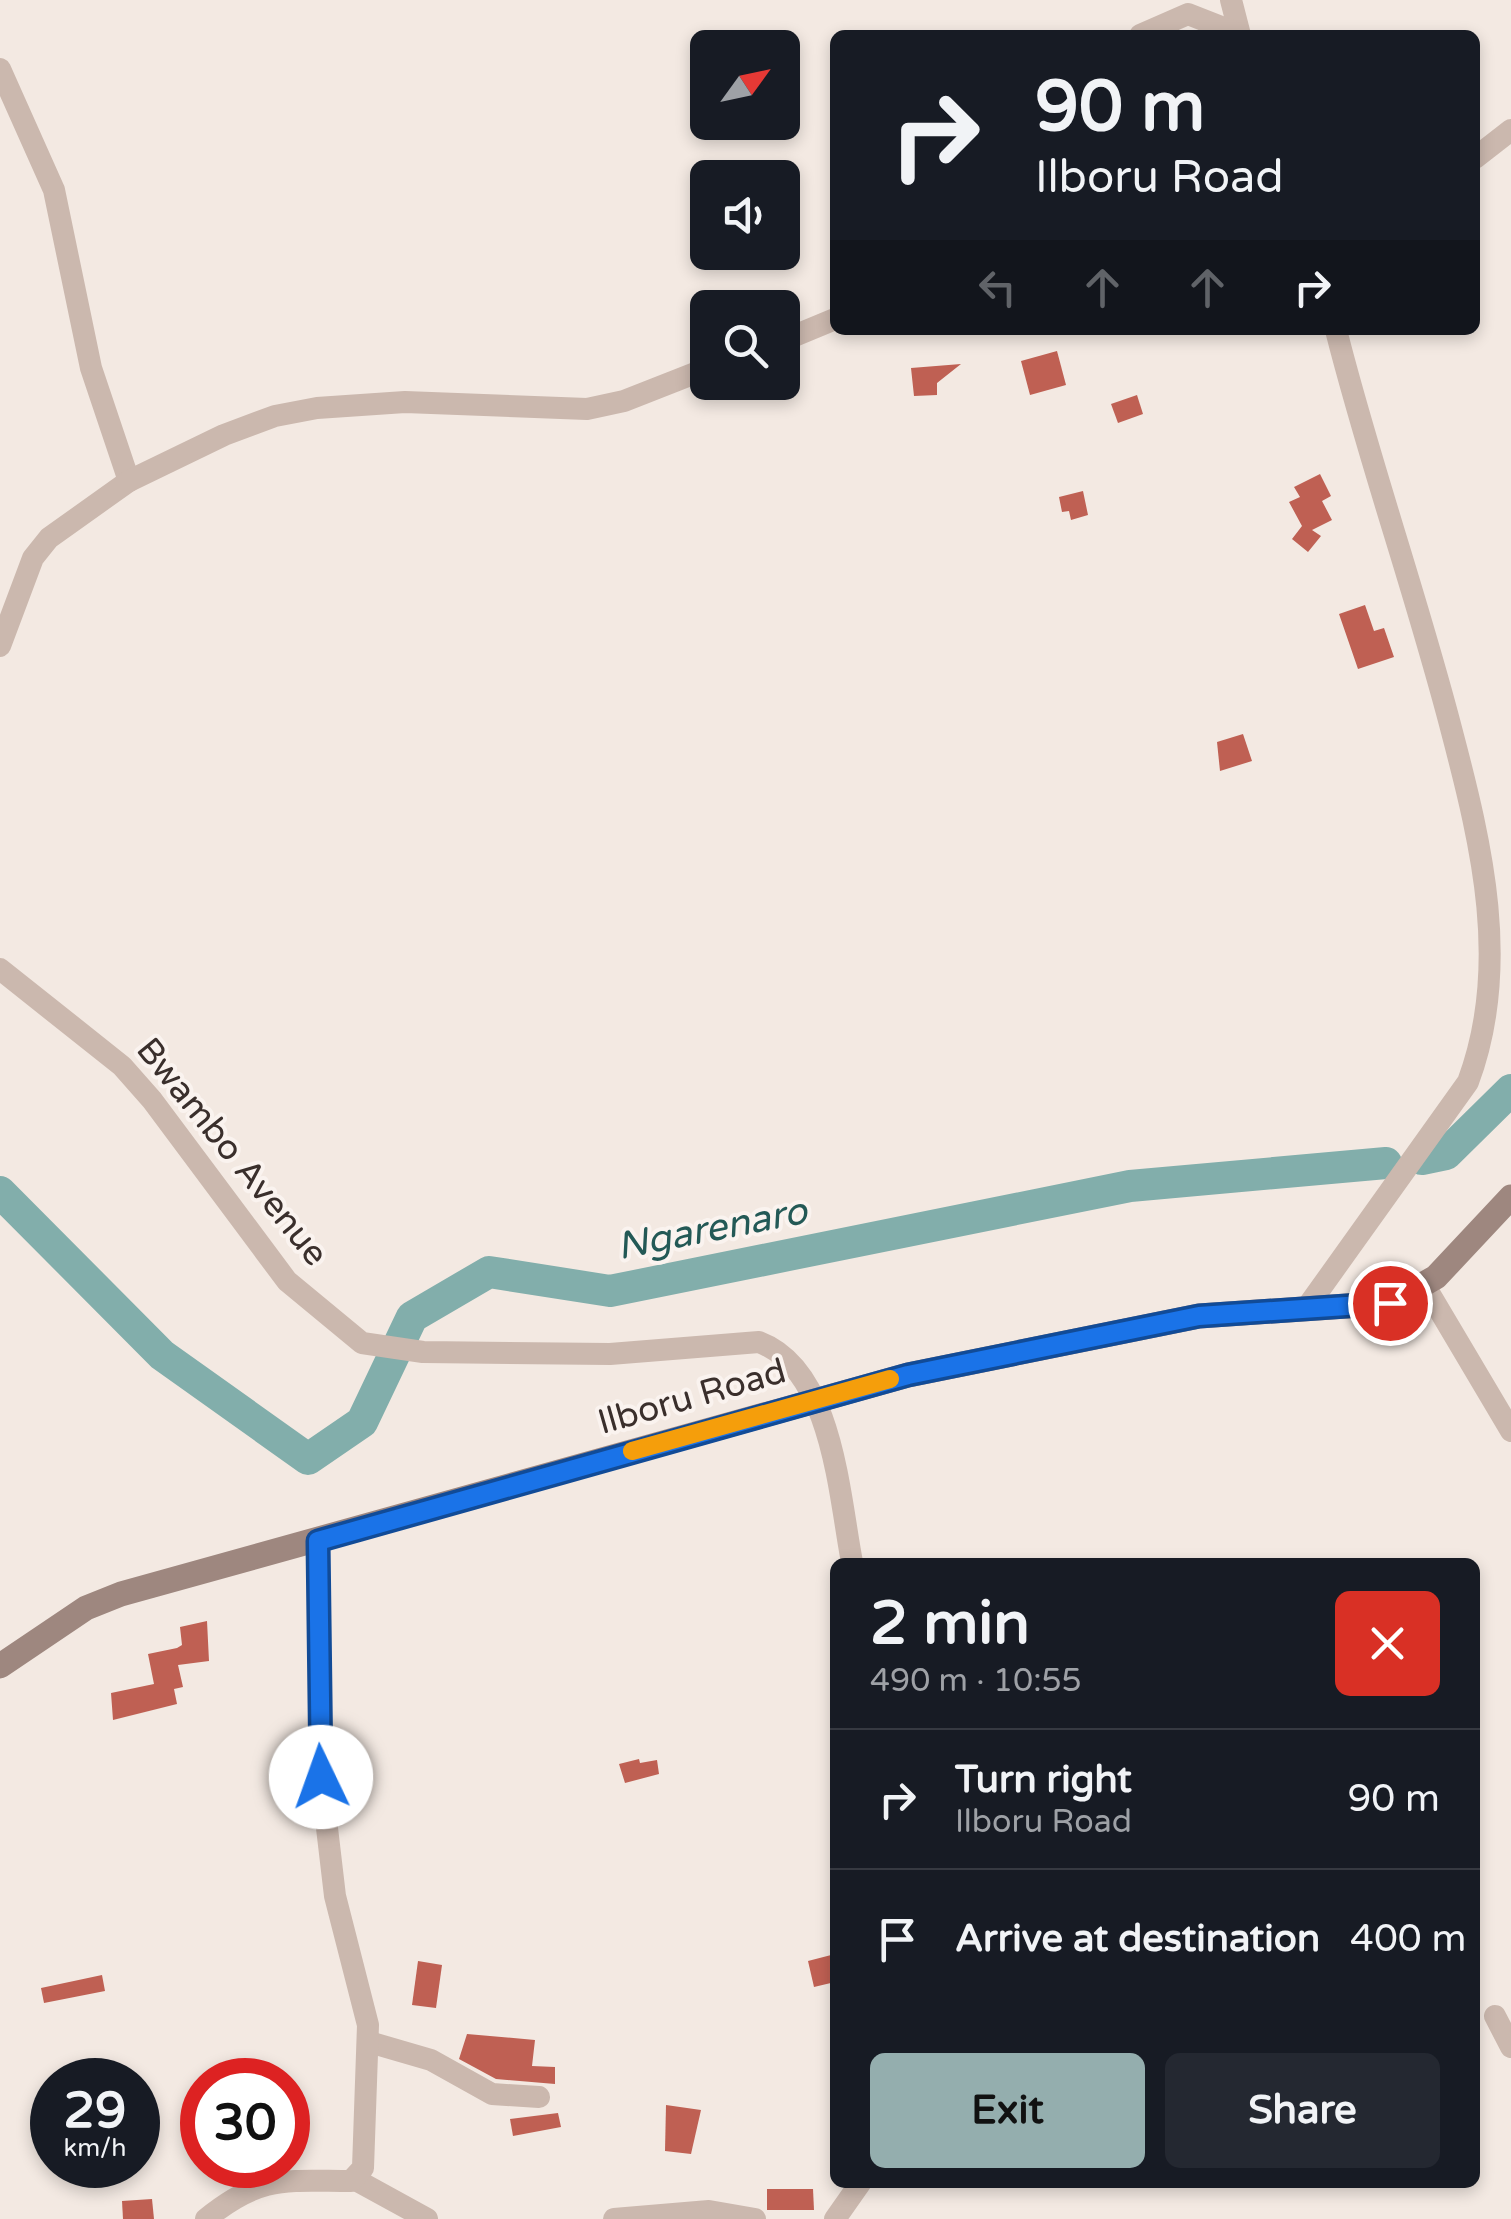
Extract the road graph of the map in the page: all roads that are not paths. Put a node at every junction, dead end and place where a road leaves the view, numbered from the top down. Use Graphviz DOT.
graph roads {
  1 [pos="1231,0"];
  2 [pos="1151,30"];
  3 [pos="1232,30"];
  4 [pos="1239,30"];
  5 [pos="0,68"];
  6 [pos="1511,130"];
  7 [pos="1480,154"];
  8 [pos="830,321"];
  9 [pos="800,334"];
  10 [pos="1337,335"];
  11 [pos="690,375"];
  12 [pos="128,481"];
  13 [pos="0,646"];
  14 [pos="0,969"];
  15 [pos="1511,1197"];
  16 [pos="1425,1286"];
  17 [pos="1305,1310"];
  18 [pos="817,1398"];
  19 [pos="1511,1431"];
  20 [pos="318,1541"];
  21 [pos="851,1558"];
  22 [pos="0,1666"];
  23 [pos="1495,2016"];
  24 [pos="369,2042"];
  25 [pos="1511,2048"];
  26 [pos="538,2097"];
  27 [pos="356,2180"];
  28 [pos="858,2188"];
  29 [pos="212,2217"];
  30 [pos="842,2217"];
  31 [pos="427,2219"];
  32 [pos="614,2219"];
  33 [pos="755,2219"];
  1 -- 4 [label="street"];
  2 -- 3 [label="street"];
  5 -- 12 [label="street"];
  6 -- 7 [label="street"];
  8 -- 9 [label="street"];
  10 -- 17 [label="street"];
  11 -- 12 [label="street"];
  12 -- 13 [label="street"];
  14 -- 18 [label="street, Bwambo Avenue"];
  15 -- 16 [label="street, Ilboru Road"];
  16 -- 17 [label="street, Ilboru Road"];
  16 -- 19 [label="street"];
  17 -- 18 [label="street, Ilboru Road"];
  18 -- 20 [label="street, Ilboru Road"];
  18 -- 21 [label="street"];
  20 -- 22 [label="street, Ilboru Road"];
  20 -- 24 [label="street"];
  23 -- 25 [label="street"];
  24 -- 26 [label="street"];
  24 -- 27 [label="street"];
  27 -- 29 [label="street"];
  27 -- 31 [label="street"];
  28 -- 30 [label="street"];
  32 -- 33 [label="street"];
}
